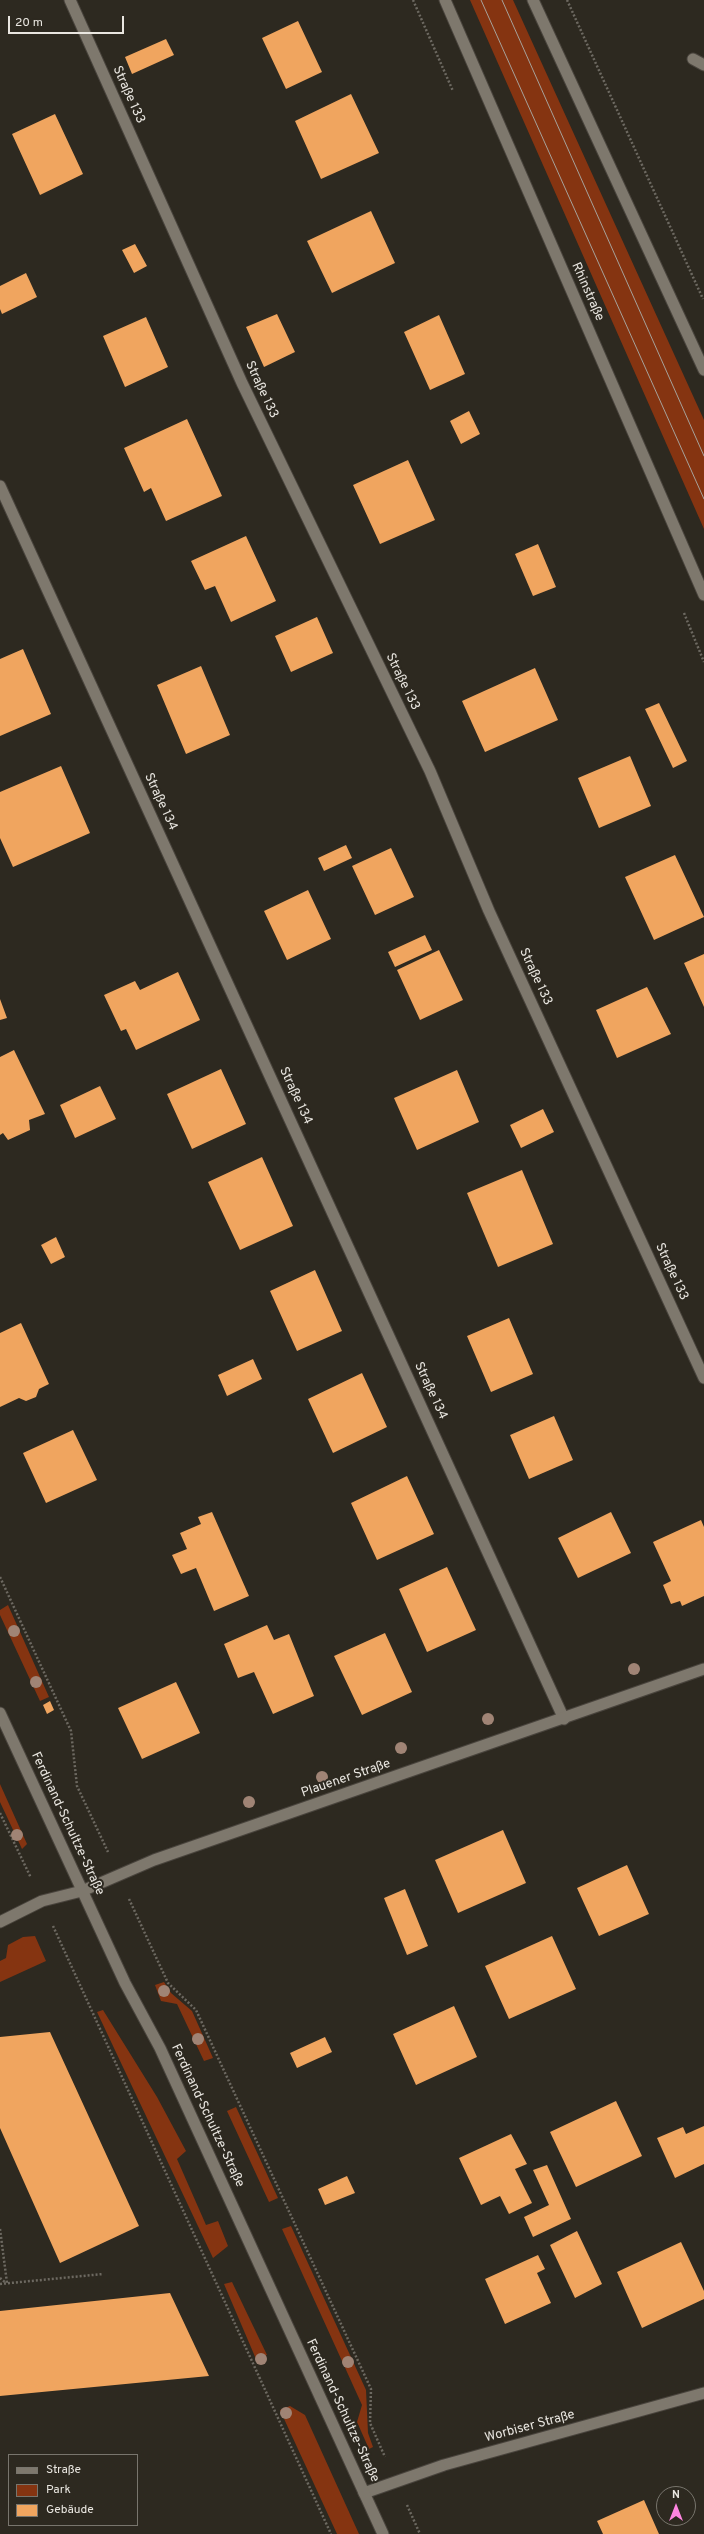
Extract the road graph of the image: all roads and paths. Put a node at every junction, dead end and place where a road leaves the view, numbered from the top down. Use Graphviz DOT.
graph roads {
  1 [pos="70,0"];
  2 [pos="445,0"];
  3 [pos="533,0"];
  4 [pos="567,0"];
  5 [pos="693,59"];
  6 [pos="704,65"];
  7 [pos="704,302"];
  8 [pos="704,370"];
  9 [pos="0,486"];
  10 [pos="704,595"];
  11 [pos="704,1378"];
  12 [pos="0,1577"];
  13 [pos="704,1669"];
  14 [pos="0,1713"];
  15 [pos="564,1719"];
  16 [pos="0,1813"];
  17 [pos="118,1874"];
  18 [pos="82,1891"];
  19 [pos="42,1901"];
  20 [pos="0,1922"];
  21 [pos="0,2229"];
  22 [pos="103,2274"];
  23 [pos="0,2278"];
  24 [pos="7,2283"];
  25 [pos="0,2284"];
  26 [pos="704,2393"];
  27 [pos="396,2482"];
  28 [pos="364,2493"];
  29 [pos="332,2534"];
  30 [pos="383,2534"];
  31 [pos="420,2534"];
  1 -- 11 [label="street, Straße 133"];
  2 -- 10 [label="street, Rhinstraße"];
  3 -- 8 [label="street"];
  4 -- 7 [label="path"];
  5 -- 6 [label="street"];
  9 -- 15 [label="street, Straße 134"];
  12 -- 17 [label="path"];
  13 -- 15 [label="street, Plauener Straße"];
  14 -- 18 [label="street, Ferdinand-Schultze-Straße"];
  15 -- 17 [label="street, Plauener Straße"];
  16 -- 19 [label="path"];
  17 -- 18 [label="street, Plauener Straße"];
  17 -- 27 [label="path"];
  18 -- 19 [label="street, Plauener Straße"];
  18 -- 28 [label="street, Ferdinand-Schultze-Straße"];
  19 -- 20 [label="street, Plauener Straße"];
  19 -- 29 [label="path"];
  21 -- 24 [label="path"];
  22 -- 24 [label="path"];
  23 -- 24 [label="path"];
  24 -- 25 [label="path"];
  26 -- 27 [label="street, Worbiser Straße"];
  27 -- 28 [label="street, Worbiser Straße"];
  27 -- 31 [label="path"];
  28 -- 30 [label="street, Ferdinand-Schultze-Straße"];
}
